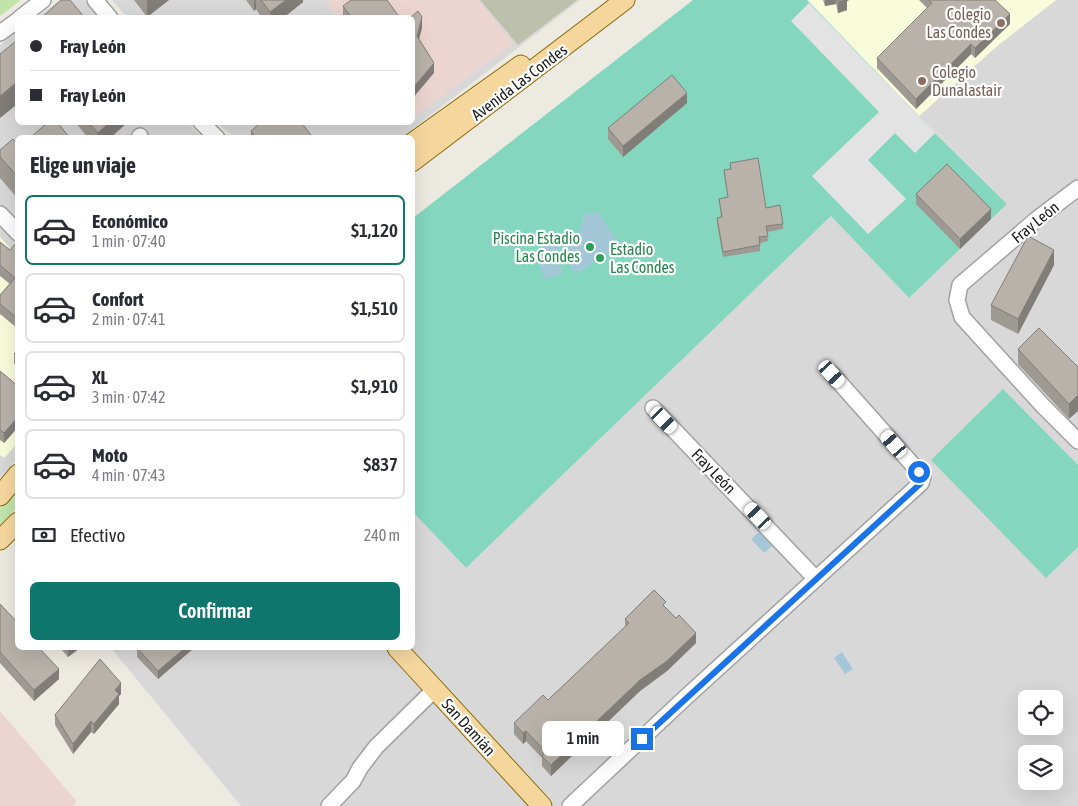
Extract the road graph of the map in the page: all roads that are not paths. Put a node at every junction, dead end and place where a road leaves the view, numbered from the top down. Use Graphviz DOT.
graph roads {
  1 [pos="43,0"];
  2 [pos="95,0"];
  3 [pos="605,0"];
  4 [pos="625,0"];
  5 [pos="24,15"];
  6 [pos="108,15"];
  7 [pos="15,22"];
  8 [pos="0,34"];
  9 [pos="204,125"];
  10 [pos="214,135"];
  11 [pos="415,141"];
  12 [pos="415,160"];
  13 [pos="1078,188"];
  14 [pos="0,214"];
  15 [pos="15,230"];
  16 [pos="832,374"];
  17 [pos="653,408"];
  18 [pos="1078,440"];
  19 [pos="15,478"];
  20 [pos="0,496"];
  21 [pos="15,525"];
  22 [pos="0,540"];
  23 [pos="816,579"];
  24 [pos="399,650"];
  25 [pos="435,689"];
  26 [pos="330,806"];
  27 [pos="542,806"];
  28 [pos="570,806"];
  1 -- 5 [label="street"];
  2 -- 6 [label="street"];
  3 -- 11 [label="main road, Avenida Las Condes"];
  4 -- 12 [label="main road, Avenida Las Condes"];
  7 -- 8 [label="street"];
  9 -- 10 [label="street"];
  13 -- 18 [label="street, Fray León"];
  14 -- 15 [label="street"];
  16 -- 23 [label="street"];
  17 -- 23 [label="street, Fray León"];
  19 -- 20 [label="main road"];
  21 -- 22 [label="main road"];
  23 -- 28 [label="street"];
  24 -- 25 [label="main road, San Damián"];
  25 -- 26 [label="street"];
  25 -- 27 [label="main road, San Damián"];
}
